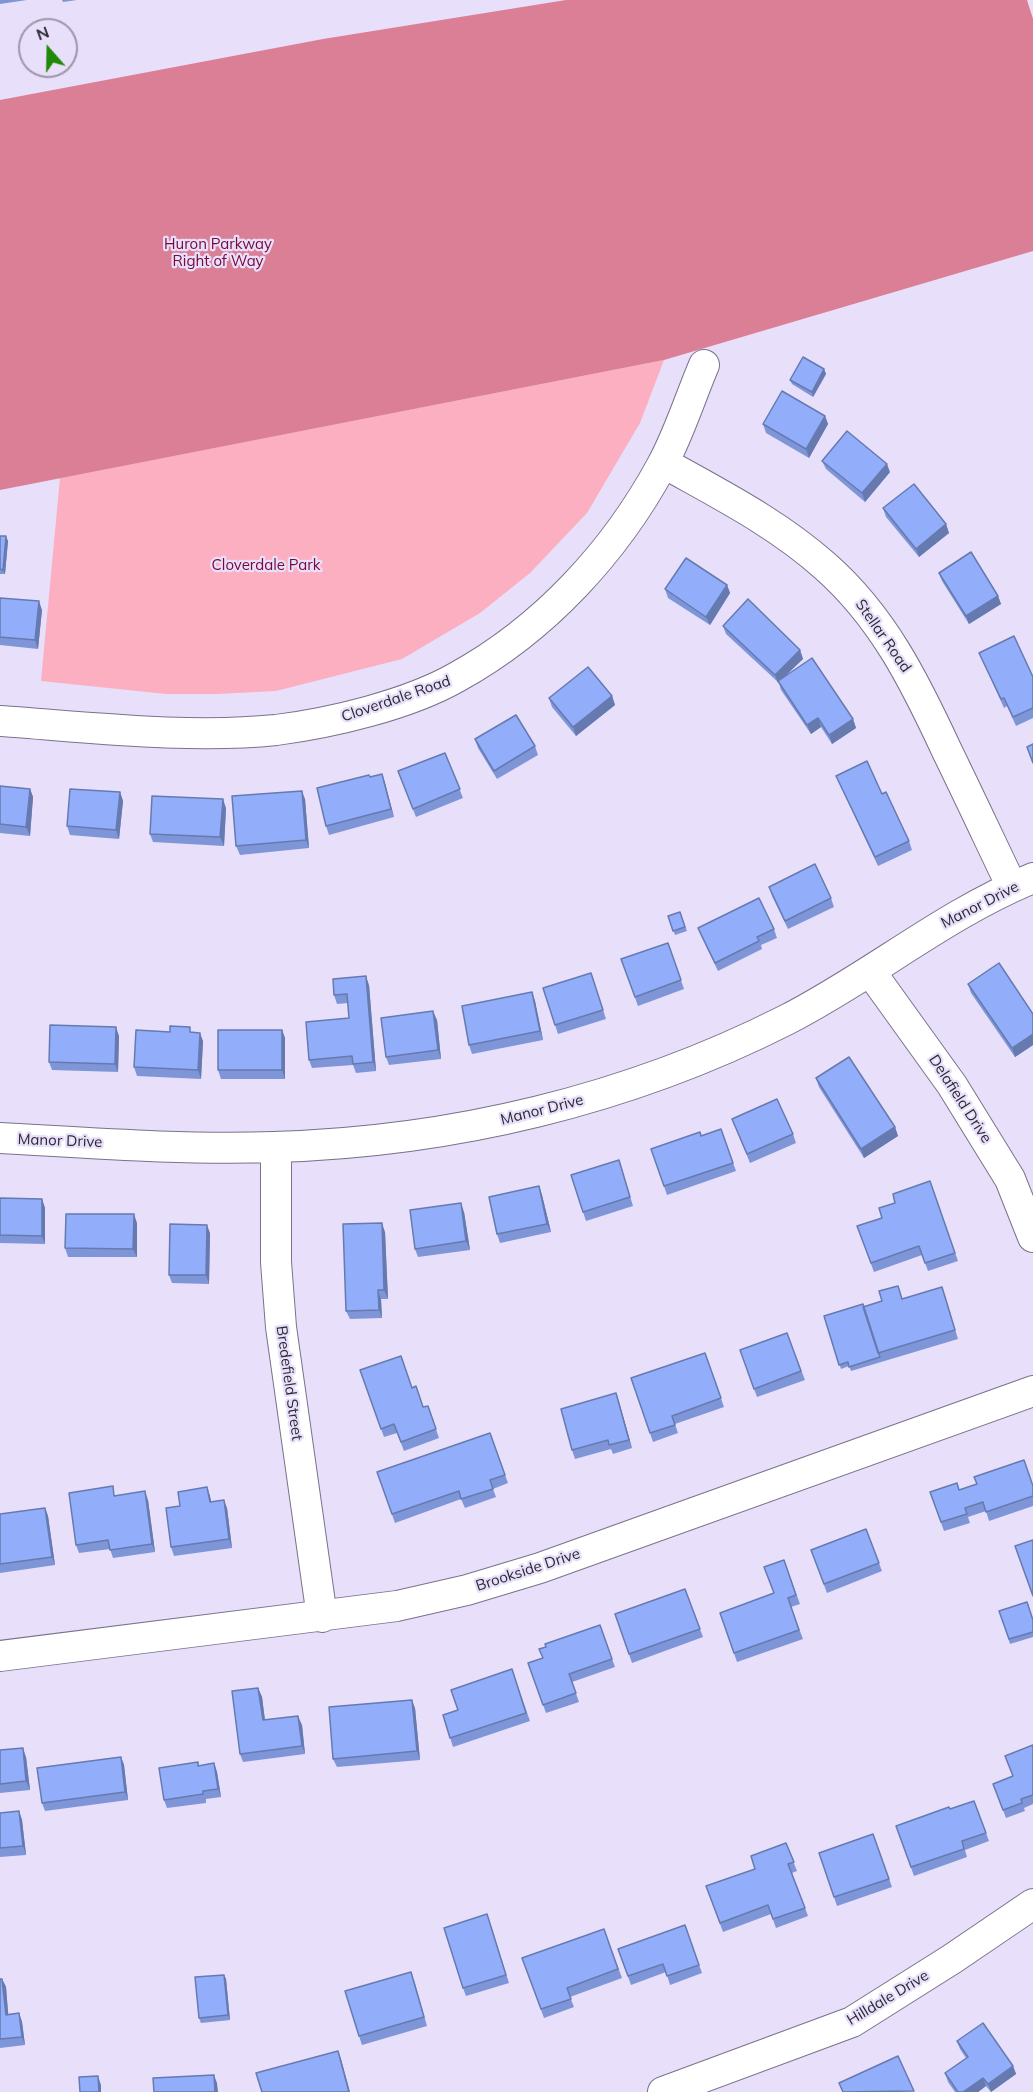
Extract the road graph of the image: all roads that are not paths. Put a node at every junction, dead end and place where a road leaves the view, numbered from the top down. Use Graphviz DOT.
graph roads {
  1 [pos="704,365"];
  2 [pos="664,463"];
  3 [pos="0,721"];
  4 [pos="1022,882"];
  5 [pos="870,971"];
  6 [pos="0,1138"];
  7 [pos="276,1148"];
  8 [pos="1033,1237"];
  9 [pos="1033,1391"];
  10 [pos="322,1617"];
  11 [pos="0,1656"];
  12 [pos="1033,1904"];
  13 [pos="663,2092"];
  1 -- 2 [label="street, Cloverdale Road"];
  2 -- 3 [label="street, Cloverdale Road"];
  2 -- 4 [label="street, Stellar Road"];
  4 -- 5 [label="street, Manor Drive"];
  5 -- 7 [label="street, Manor Drive"];
  5 -- 8 [label="street, Delafield Drive"];
  6 -- 7 [label="street, Manor Drive"];
  7 -- 10 [label="street, Bredefield Street"];
  9 -- 10 [label="street, Brookside Drive"];
  10 -- 11 [label="street, Brookside Drive"];
  12 -- 13 [label="street, Hilldale Drive"];
}
